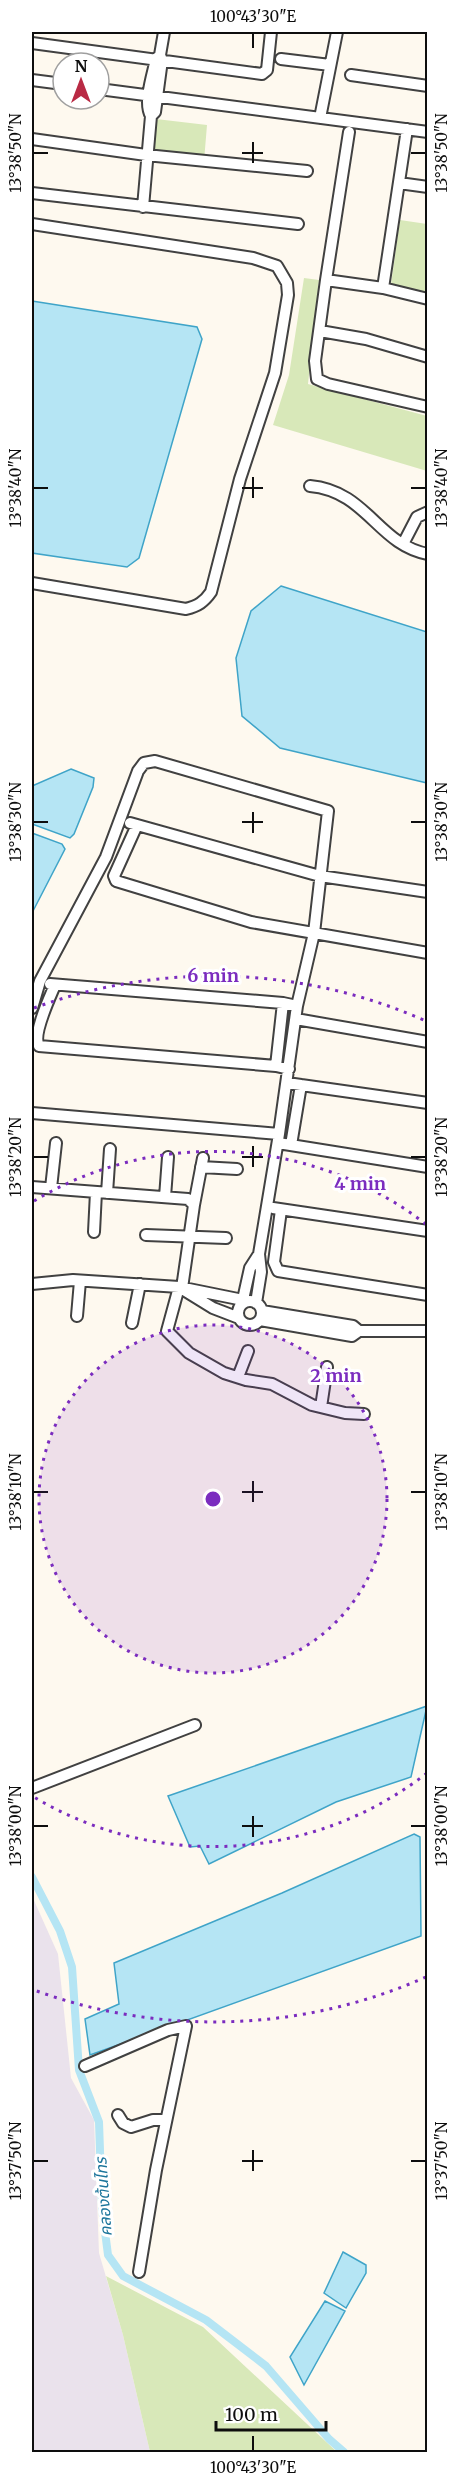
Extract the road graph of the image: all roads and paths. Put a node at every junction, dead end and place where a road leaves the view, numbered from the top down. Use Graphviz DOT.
graph roads {
  1 [pos="164,32"];
  2 [pos="271,32"];
  3 [pos="337,32"];
  4 [pos="32,43"];
  5 [pos="159,58"];
  6 [pos="281,59"];
  7 [pos="330,65"];
  8 [pos="351,75"];
  9 [pos="32,80"];
  10 [pos="51,82"];
  11 [pos="428,86"];
  12 [pos="111,91"];
  13 [pos="153,97"];
  14 [pos="320,118"];
  15 [pos="407,129"];
  16 [pos="349,132"];
  17 [pos="428,132"];
  18 [pos="32,139"];
  19 [pos="146,155"];
  20 [pos="307,171"];
  21 [pos="399,183"];
  22 [pos="428,187"];
  23 [pos="32,193"];
  24 [pos="143,207"];
  25 [pos="32,224"];
  26 [pos="298,224"];
  27 [pos="326,280"];
  28 [pos="383,288"];
  29 [pos="428,299"];
  30 [pos="320,331"];
  31 [pos="428,357"];
  32 [pos="428,407"];
  33 [pos="310,486"];
  34 [pos="428,512"];
  35 [pos="403,544"];
  36 [pos="428,554"];
  37 [pos="32,583"];
  38 [pos="122,819"];
  39 [pos="137,825"];
  40 [pos="320,876"];
  41 [pos="428,892"];
  42 [pos="314,933"];
  43 [pos="428,953"];
  44 [pos="40,981"];
  45 [pos="55,985"];
  46 [pos="283,1002"];
  47 [pos="297,1006"];
  48 [pos="32,1008"];
  49 [pos="296,1019"];
  50 [pos="428,1042"];
  51 [pos="276,1066"];
  52 [pos="289,1069"];
  53 [pos="286,1083"];
  54 [pos="301,1085"];
  55 [pos="428,1103"];
  56 [pos="32,1113"];
  57 [pos="278,1139"];
  58 [pos="56,1143"];
  59 [pos="291,1145"];
  60 [pos="110,1149"];
  61 [pos="168,1157"];
  62 [pos="428,1167"];
  63 [pos="237,1169"];
  64 [pos="32,1187"];
  65 [pos="51,1188"];
  66 [pos="102,1192"];
  67 [pos="165,1197"];
  68 [pos="194,1205"];
  69 [pos="266,1207"];
  70 [pos="280,1210"];
  71 [pos="428,1231"];
  72 [pos="94,1232"];
  73 [pos="146,1234"];
  74 [pos="190,1235"];
  75 [pos="226,1238"];
  76 [pos="259,1254"];
  77 [pos="80,1281"];
  78 [pos="32,1284"];
  79 [pos="140,1284"];
  80 [pos="181,1287"];
  81 [pos="428,1295"];
  82 [pos="242,1302"];
  83 [pos="259,1311"];
  84 [pos="77,1316"];
  85 [pos="239,1318"];
  86 [pos="132,1323"];
  87 [pos="428,1331"];
  88 [pos="248,1352"];
  89 [pos="327,1367"];
  90 [pos="238,1377"];
  91 [pos="321,1407"];
  92 [pos="364,1414"];
  93 [pos="195,1725"];
  94 [pos="32,1788"];
  95 [pos="85,2066"];
  96 [pos="118,2115"];
  97 [pos="166,2120"];
  98 [pos="139,2272"];
  1 -- 5 [label="street"];
  2 -- 5 [label="street"];
  3 -- 7 [label="street"];
  4 -- 5 [label="street"];
  5 -- 13 [label="street"];
  6 -- 7 [label="street"];
  7 -- 14 [label="street"];
  8 -- 11 [label="street"];
  9 -- 10 [label="street"];
  12 -- 13 [label="street"];
  13 -- 14 [label="street"];
  13 -- 19 [label="street"];
  14 -- 15 [label="street"];
  15 -- 17 [label="street"];
  15 -- 21 [label="street"];
  16 -- 27 [label="street"];
  18 -- 19 [label="street"];
  19 -- 20 [label="street"];
  19 -- 24 [label="street"];
  21 -- 22 [label="street"];
  21 -- 28 [label="street"];
  23 -- 24 [label="street"];
  24 -- 26 [label="street"];
  25 -- 37 [label="street"];
  27 -- 28 [label="street"];
  27 -- 30 [label="street"];
  28 -- 29 [label="street"];
  30 -- 31 [label="street"];
  30 -- 32 [label="street"];
  33 -- 35 [label="street"];
  34 -- 35 [label="street"];
  35 -- 36 [label="street"];
  38 -- 39 [label="street"];
  38 -- 40 [label="street"];
  38 -- 44 [label="street"];
  39 -- 40 [label="street"];
  39 -- 42 [label="street"];
  40 -- 41 [label="street"];
  40 -- 42 [label="street"];
  42 -- 43 [label="street"];
  42 -- 47 [label="street"];
  44 -- 45 [label="street"];
  44 -- 48 [label="street"];
  45 -- 46 [label="street"];
  45 -- 51 [label="street"];
  46 -- 47 [label="street"];
  46 -- 51 [label="street"];
  47 -- 49 [label="street"];
  49 -- 50 [label="street"];
  49 -- 52 [label="street"];
  51 -- 52 [label="street"];
  52 -- 53 [label="street"];
  53 -- 54 [label="street"];
  53 -- 57 [label="street"];
  54 -- 55 [label="street"];
  54 -- 59 [label="street"];
  56 -- 57 [label="street"];
  57 -- 59 [label="street"];
  57 -- 69 [label="street"];
  58 -- 65 [label="street"];
  59 -- 62 [label="street"];
  60 -- 66 [label="street"];
  61 -- 67 [label="street"];
  63 -- 68 [label="street"];
  64 -- 65 [label="street"];
  65 -- 66 [label="street"];
  66 -- 67 [label="street"];
  66 -- 72 [label="street"];
  67 -- 68 [label="street"];
  68 -- 74 [label="street"];
  69 -- 70 [label="street"];
  69 -- 76 [label="street"];
  70 -- 71 [label="street"];
  70 -- 81 [label="street"];
  73 -- 74 [label="street"];
  74 -- 75 [label="street"];
  74 -- 80 [label="street"];
  76 -- 82 [label="street"];
  76 -- 83 [label="street"];
  77 -- 78 [label="street"];
  77 -- 79 [label="street"];
  77 -- 84 [label="street"];
  79 -- 80 [label="street"];
  79 -- 86 [label="street"];
  80 -- 82 [label="street"];
  80 -- 85 [label="street"];
  80 -- 90 [label="street"];
  82 -- 83 [label="street"];
  82 -- 85 [label="street"];
  83 -- 85 [label="street"];
  83 -- 87 [label="street"];
  88 -- 90 [label="street"];
  89 -- 91 [label="street"];
  90 -- 91 [label="street"];
  91 -- 92 [label="street"];
  93 -- 94 [label="street"];
  95 -- 97 [label="street"];
  96 -- 97 [label="street"];
  97 -- 98 [label="street"];
}
